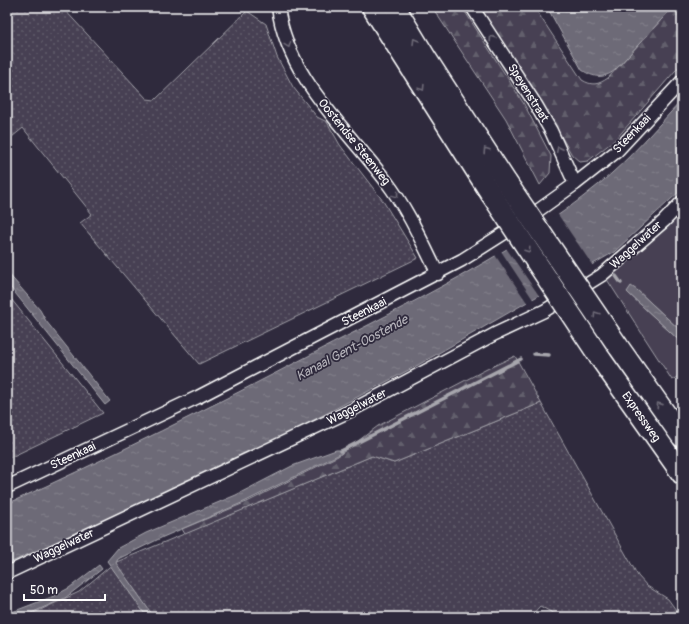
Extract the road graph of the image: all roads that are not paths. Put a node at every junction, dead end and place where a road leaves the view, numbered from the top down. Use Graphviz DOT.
graph roads {
  1 [pos="278,7"];
  2 [pos="372,7"];
  3 [pos="395,7"];
  4 [pos="472,7"];
  5 [pos="682,81"];
  6 [pos="575,184"];
  7 [pos="682,202"];
  8 [pos="438,274"];
  9 [pos="682,437"];
  10 [pos="682,474"];
  11 [pos="7,487"];
  12 [pos="7,573"];
  1 -- 8 [label="street, Oostendse Steenweg, one-way"];
  2 -- 10 [label="highway, Expressweg, one-way, bridge"];
  9 -- 3 [label="highway, Expressweg, one-way, bridge"];
  6 -- 4 [label="street, Speyenstraat, one-way"];
  5 -- 6 [label="street, Steenkaai"];
  6 -- 8 [label="street, Steenkaai"];
  7 -- 12 [label="street, Waggelwater"];
  8 -- 11 [label="street, Steenkaai"];
}
